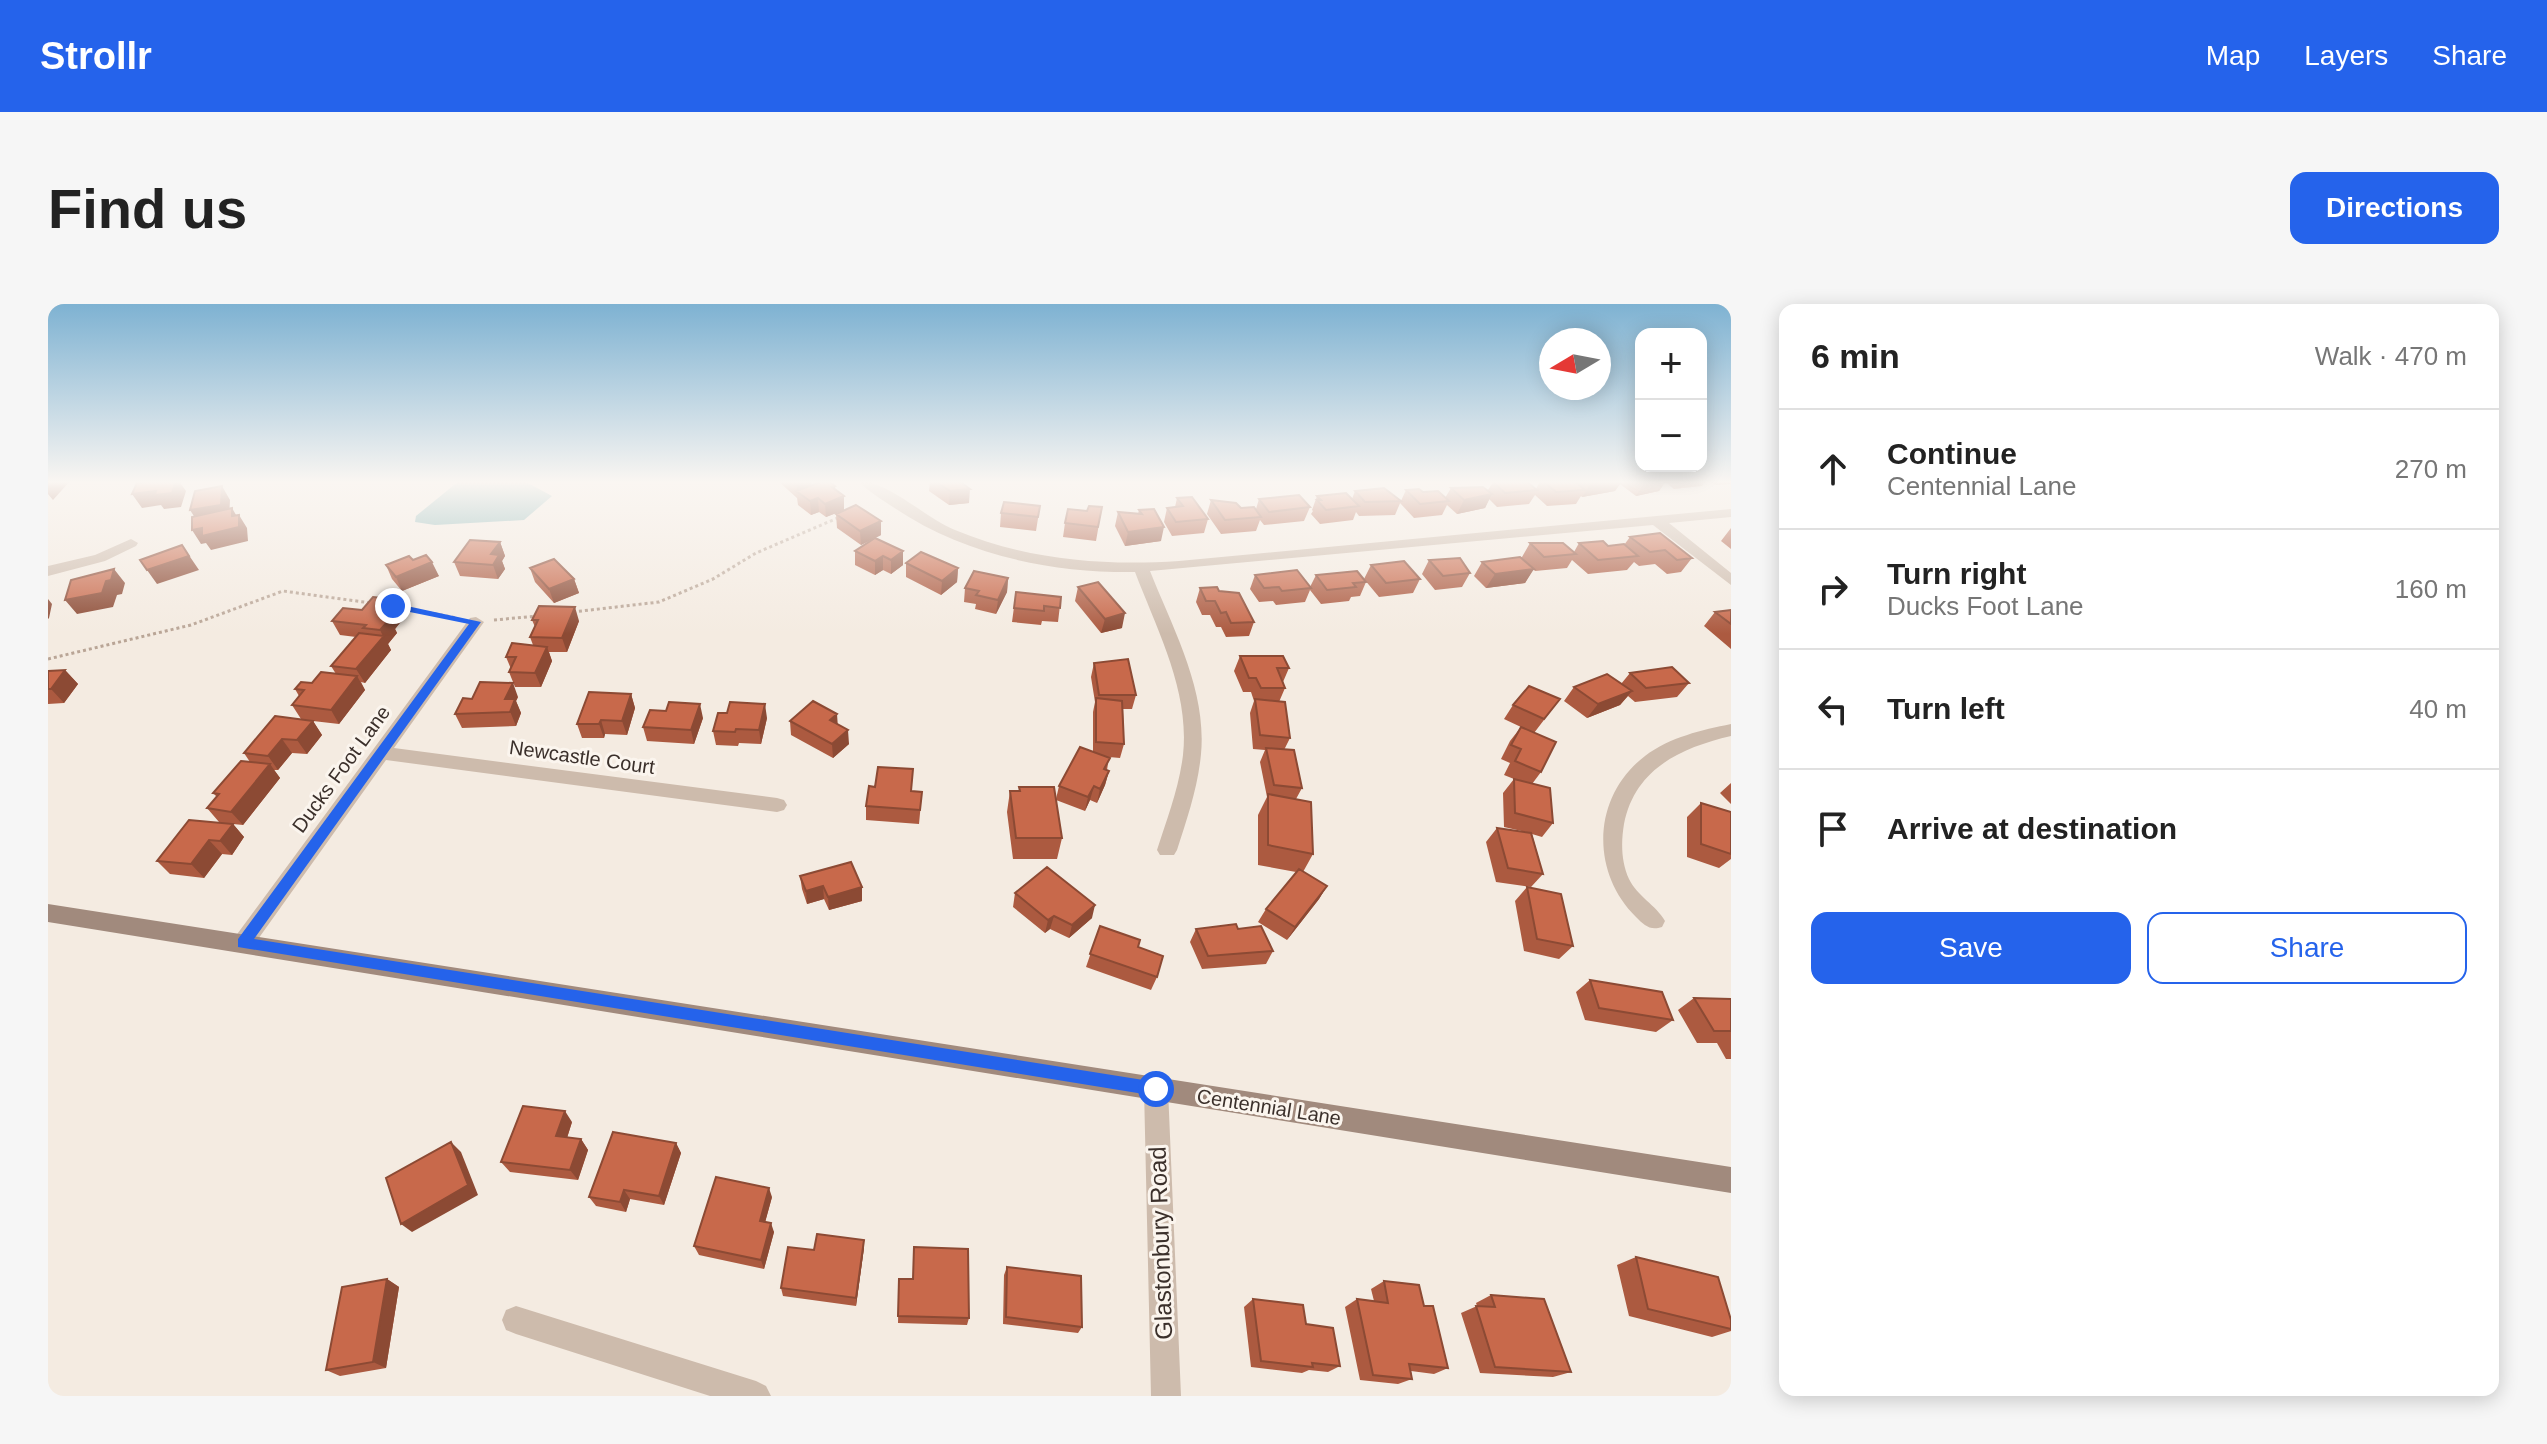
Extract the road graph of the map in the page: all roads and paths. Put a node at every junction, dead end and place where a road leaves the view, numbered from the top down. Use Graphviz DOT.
graph roads {
  1 [pos="806,532"];
  2 [pos="946,532"];
  3 [pos="1528,532"];
  4 [pos="1671,532"];
  5 [pos="131,543"];
  6 [pos="1141,568"];
  7 [pos="48,571"];
  8 [pos="1731,580"];
  9 [pos="380,604"];
  10 [pos="393,606"];
  11 [pos="572,612"];
  12 [pos="544,615"];
  13 [pos="476,622"];
  14 [pos="48,659"];
  15 [pos="1731,730"];
  16 [pos="381,753"];
  17 [pos="777,805"];
  18 [pos="1167,850"];
  19 [pos="48,913"];
  20 [pos="1654,921"];
  21 [pos="243,943"];
  22 [pos="1156,1089"];
  23 [pos="1731,1180"];
  24 [pos="516,1320"];
  25 [pos="756,1396"];
  26 [pos="1166,1396"];
  1 -- 11 [label="path"];
  2 -- 6 [label="street"];
  3 -- 6 [label="street"];
  4 -- 8 [label="street"];
  5 -- 7 [label="street"];
  6 -- 18 [label="street"];
  9 -- 14 [label="path"];
  10 -- 13 [label="path"];
  12 -- 13 [label="path"];
  13 -- 16 [label="street, Ducks Foot Lane"];
  15 -- 20 [label="street"];
  16 -- 17 [label="street, Newcastle Court"];
  16 -- 21 [label="street, Ducks Foot Lane"];
  19 -- 21 [label="street, Centennial Lane"];
  21 -- 22 [label="street, Centennial Lane"];
  22 -- 23 [label="street, Centennial Lane"];
  22 -- 26 [label="street, Glastonbury Road"];
  24 -- 25 [label="street"];
}
